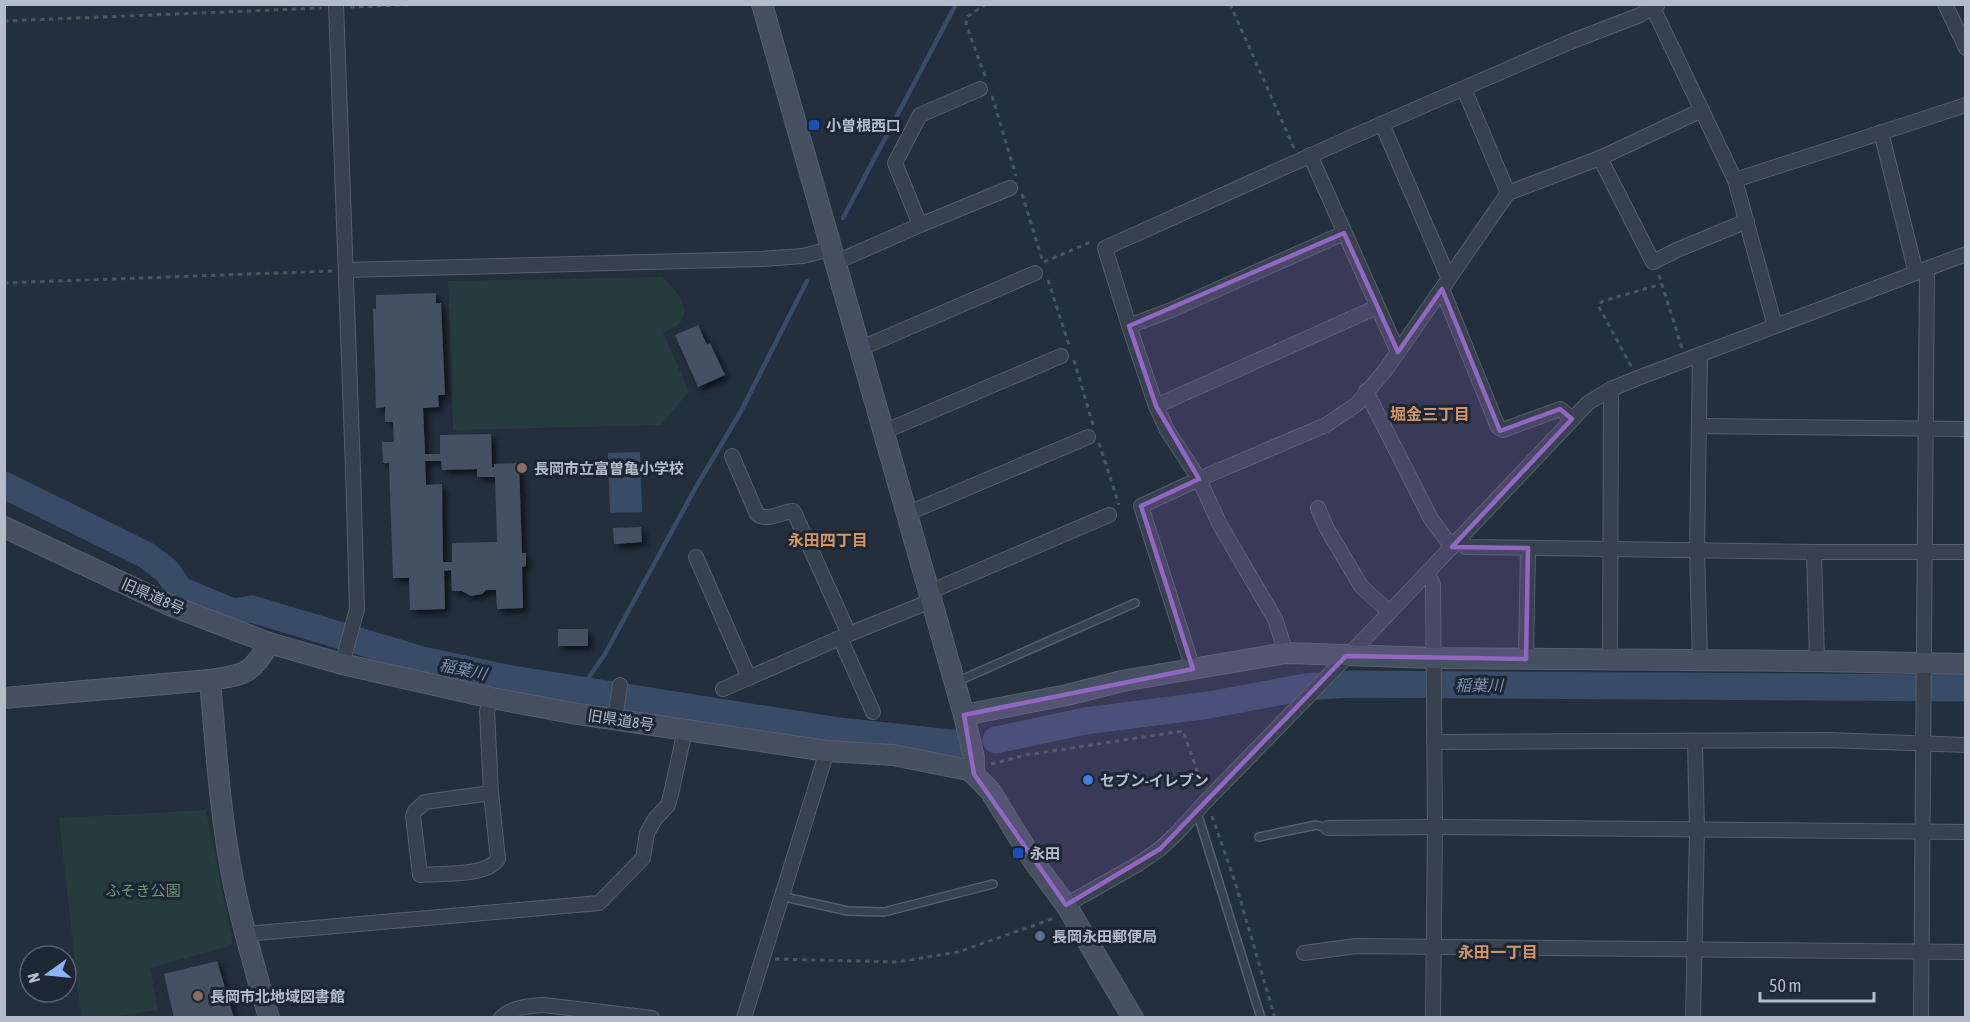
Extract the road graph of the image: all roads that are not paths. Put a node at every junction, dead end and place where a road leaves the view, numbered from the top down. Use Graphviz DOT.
graph roads {
  1 [pos="762,4"];
  2 [pos="1946,4"];
  3 [pos="336,6"];
  4 [pos="1656,6"];
  5 [pos="1965,48"];
  6 [pos="980,89"];
  7 [pos="1464,89"];
  8 [pos="1965,105"];
  9 [pos="1702,110"];
  10 [pos="1382,124"];
  11 [pos="1881,132"];
  12 [pos="1305,158"];
  13 [pos="1600,158"];
  14 [pos="1735,180"];
  15 [pos="1014,186"];
  16 [pos="1508,193"];
  17 [pos="1747,221"];
  18 [pos="921,225"];
  19 [pos="1344,233"];
  20 [pos="1965,254"];
  21 [pos="832,256"];
  22 [pos="346,270"];
  23 [pos="1921,271"];
  24 [pos="1035,273"];
  25 [pos="1446,284"];
  26 [pos="1377,307"];
  27 [pos="1129,326"];
  28 [pos="1775,326"];
  29 [pos="859,349"];
  30 [pos="1398,352"];
  31 [pos="1068,355"];
  32 [pos="1700,355"];
  33 [pos="1611,389"];
  34 [pos="1366,392"];
  35 [pos="1156,406"];
  36 [pos="1572,419"];
  37 [pos="1699,426"];
  38 [pos="1926,428"];
  39 [pos="1965,429"];
  40 [pos="883,432"];
  41 [pos="1088,437"];
  42 [pos="732,456"];
  43 [pos="1198,479"];
  44 [pos="1318,508"];
  45 [pos="906,514"];
  46 [pos="1109,515"];
  47 [pos="4,527"];
  48 [pos="1456,542"];
  49 [pos="1528,548"];
  50 [pos="1610,549"];
  51 [pos="1697,550"];
  52 [pos="1814,552"];
  53 [pos="1925,552"];
  54 [pos="1965,552"];
  55 [pos="696,557"];
  56 [pos="1427,573"];
  57 [pos="930,596"];
  58 [pos="1135,603"];
  59 [pos="1389,612"];
  60 [pos="845,636"];
  61 [pos="269,643"];
  62 [pos="1286,653"];
  63 [pos="1346,656"];
  64 [pos="1433,658"];
  65 [pos="1526,659"];
  66 [pos="1610,660"];
  67 [pos="1700,660"];
  68 [pos="1817,661"];
  69 [pos="342,664"];
  70 [pos="1924,664"];
  71 [pos="1965,664"];
  72 [pos="1193,669"];
  73 [pos="749,678"];
  74 [pos="210,680"];
  75 [pos="954,683"];
  76 [pos="620,685"];
  77 [pos="723,689"];
  78 [pos="4,698"];
  79 [pos="492,698"];
  80 [pos="873,712"];
  81 [pos="615,715"];
  82 [pos="964,715"];
  83 [pos="685,730"];
  84 [pos="1434,742"];
  85 [pos="1695,742"];
  86 [pos="1924,745"];
  87 [pos="1965,745"];
  88 [pos="827,751"];
  89 [pos="974,774"];
  90 [pos="491,793"];
  91 [pos="1197,812"];
  92 [pos="1435,827"];
  93 [pos="1328,828"];
  94 [pos="1696,830"];
  95 [pos="1923,832"];
  96 [pos="1965,832"];
  97 [pos="1259,837"];
  98 [pos="993,884"];
  99 [pos="780,897"];
  100 [pos="1068,908"];
  101 [pos="245,934"];
  102 [pos="1433,947"];
  103 [pos="1693,951"];
  104 [pos="1922,951"];
  105 [pos="1965,952"];
  106 [pos="1304,954"];
  107 [pos="592,1014"];
  108 [pos="269,1017"];
  109 [pos="501,1017"];
  110 [pos="652,1017"];
  111 [pos="744,1017"];
  112 [pos="1133,1017"];
  113 [pos="1261,1017"];
  114 [pos="1433,1017"];
  115 [pos="1693,1017"];
  116 [pos="1922,1017"];
  1 -- 21 [label="street"];
  2 -- 5 [label="street"];
  3 -- 22 [label="street"];
  4 -- 7 [label="street"];
  4 -- 9 [label="street"];
  6 -- 18 [label="street"];
  7 -- 10 [label="street"];
  7 -- 16 [label="street"];
  8 -- 11 [label="street"];
  9 -- 13 [label="street"];
  9 -- 14 [label="street"];
  10 -- 12 [label="street"];
  10 -- 25 [label="street"];
  11 -- 14 [label="street"];
  11 -- 23 [label="street"];
  12 -- 19 [label="street"];
  12 -- 27 [label="street"];
  13 -- 16 [label="street"];
  13 -- 17 [label="street"];
  14 -- 17 [label="street"];
  15 -- 18 [label="street"];
  16 -- 25 [label="street"];
  17 -- 28 [label="street"];
  18 -- 21 [label="street"];
  19 -- 26 [label="street"];
  19 -- 27 [label="street"];
  20 -- 23 [label="street"];
  21 -- 22 [label="street"];
  21 -- 29 [label="street"];
  22 -- 69 [label="street"];
  23 -- 28 [label="street"];
  23 -- 38 [label="street"];
  24 -- 29 [label="street"];
  25 -- 30 [label="street"];
  25 -- 36 [label="street"];
  26 -- 30 [label="street"];
  26 -- 35 [label="street"];
  27 -- 35 [label="street"];
  28 -- 32 [label="street"];
  29 -- 40 [label="street"];
  30 -- 34 [label="street"];
  31 -- 40 [label="street"];
  32 -- 33 [label="street"];
  32 -- 37 [label="street"];
  33 -- 36 [label="street"];
  33 -- 50 [label="street"];
  34 -- 43 [label="street"];
  34 -- 48 [label="street"];
  35 -- 43 [label="street"];
  36 -- 48 [label="street"];
  37 -- 38 [label="street"];
  37 -- 51 [label="street"];
  38 -- 39 [label="street"];
  38 -- 53 [label="street"];
  40 -- 45 [label="street"];
  41 -- 45 [label="street"];
  42 -- 60 [label="street"];
  43 -- 62 [label="street"];
  43 -- 72 [label="street"];
  44 -- 59 [label="street"];
  45 -- 57 [label="street"];
  46 -- 57 [label="street"];
  47 -- 61 [label="street, 旧県道8号"];
  48 -- 49 [label="street"];
  48 -- 56 [label="street"];
  49 -- 50 [label="street"];
  49 -- 65 [label="street"];
  50 -- 51 [label="street"];
  50 -- 66 [label="street"];
  51 -- 52 [label="street"];
  51 -- 67 [label="street"];
  52 -- 53 [label="street"];
  52 -- 68 [label="street"];
  53 -- 54 [label="street"];
  53 -- 70 [label="street"];
  55 -- 73 [label="street"];
  56 -- 59 [label="street"];
  56 -- 64 [label="street"];
  57 -- 60 [label="street"];
  57 -- 75 [label="street"];
  58 -- 75 [label="lane"];
  59 -- 63 [label="street"];
  60 -- 73 [label="street"];
  60 -- 80 [label="street"];
  61 -- 69 [label="street, 旧県道8号"];
  61 -- 74 [label="street"];
  62 -- 63 [label="street"];
  62 -- 72 [label="street"];
  63 -- 64 [label="street"];
  63 -- 91 [label="street"];
  64 -- 65 [label="street"];
  64 -- 84 [label="street"];
  65 -- 66 [label="street"];
  66 -- 67 [label="street"];
  67 -- 68 [label="street"];
  68 -- 70 [label="street"];
  69 -- 79 [label="street, 旧県道8号"];
  70 -- 71 [label="street"];
  70 -- 86 [label="street"];
  72 -- 82 [label="street"];
  73 -- 77 [label="street"];
  74 -- 78 [label="street"];
  74 -- 101 [label="street"];
  75 -- 82 [label="street"];
  76 -- 81 [label="street"];
  79 -- 81 [label="street, 旧県道8号"];
  79 -- 90 [label="street"];
  81 -- 83 [label="street, 旧県道8号"];
  82 -- 89 [label="street"];
  83 -- 88 [label="street, 旧県道8号"];
  83 -- 101 [label="street"];
  84 -- 85 [label="street"];
  84 -- 92 [label="street"];
  85 -- 86 [label="street"];
  85 -- 94 [label="street"];
  86 -- 87 [label="street"];
  86 -- 95 [label="street"];
  88 -- 89 [label="street, 旧県道8号"];
  88 -- 99 [label="street"];
  89 -- 100 [label="street"];
  90 -- 90 [label="street"];
  91 -- 100 [label="street"];
  91 -- 113 [label="lane"];
  92 -- 93 [label="street"];
  92 -- 94 [label="street"];
  92 -- 102 [label="street"];
  93 -- 97 [label="lane"];
  94 -- 95 [label="street"];
  94 -- 103 [label="street"];
  95 -- 96 [label="street"];
  95 -- 104 [label="street"];
  98 -- 99 [label="lane"];
  99 -- 111 [label="street"];
  100 -- 112 [label="street"];
  101 -- 108 [label="street"];
  102 -- 103 [label="street"];
  102 -- 106 [label="street"];
  102 -- 114 [label="street"];
  103 -- 104 [label="street"];
  103 -- 115 [label="street"];
  104 -- 105 [label="street"];
  104 -- 116 [label="street"];
  107 -- 109 [label="street"];
  107 -- 110 [label="street"];
}
